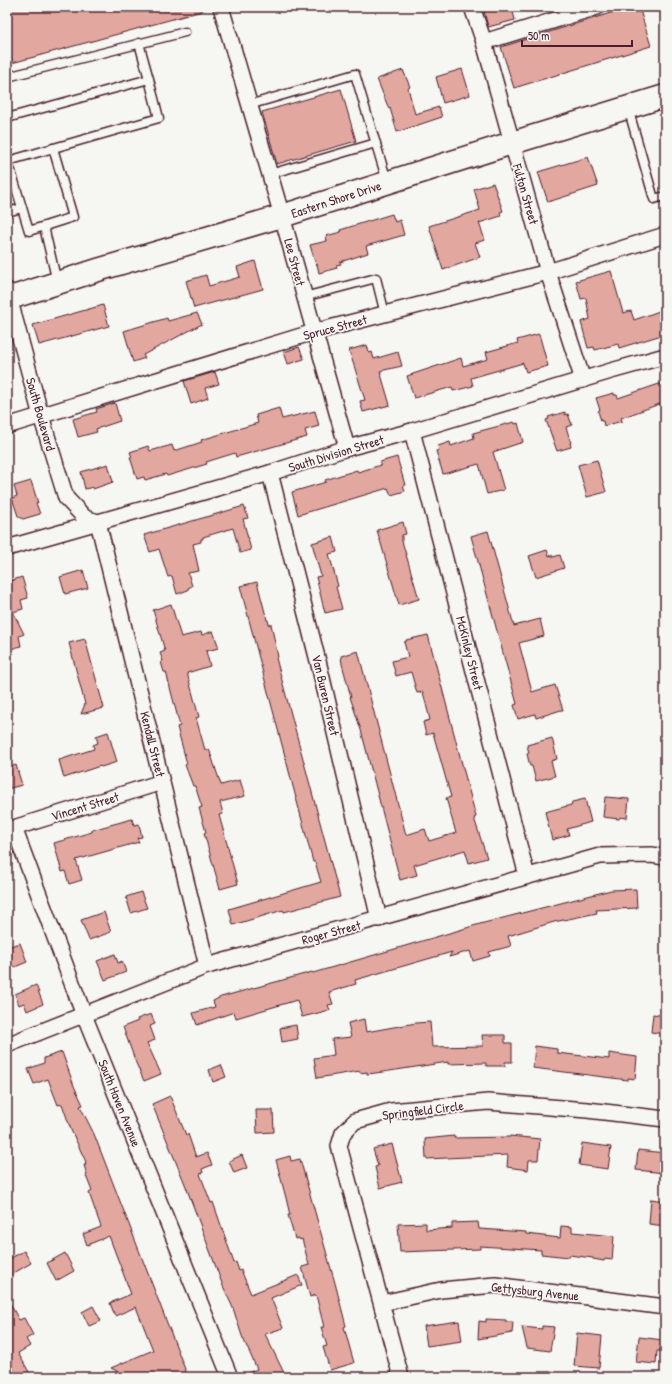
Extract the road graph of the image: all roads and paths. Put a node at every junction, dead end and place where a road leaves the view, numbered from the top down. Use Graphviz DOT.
graph roads {
  1 [pos="221,7"];
  2 [pos="472,7"];
  3 [pos="596,7"];
  4 [pos="185,32"];
  5 [pos="484,42"];
  6 [pos="139,43"];
  7 [pos="7,77"];
  8 [pos="149,79"];
  9 [pos="665,96"];
  10 [pos="249,105"];
  11 [pos="627,108"];
  12 [pos="7,118"];
  13 [pos="376,143"];
  14 [pos="512,143"];
  15 [pos="53,148"];
  16 [pos="7,160"];
  17 [pos="270,174"];
  18 [pos="387,182"];
  19 [pos="665,196"];
  20 [pos="22,208"];
  21 [pos="7,212"];
  22 [pos="282,216"];
  23 [pos="44,227"];
  24 [pos="665,235"];
  25 [pos="548,272"];
  26 [pos="57,282"];
  27 [pos="8,295"];
  28 [pos="304,296"];
  29 [pos="386,314"];
  30 [pos="314,332"];
  31 [pos="665,356"];
  32 [pos="583,380"];
  33 [pos="41,416"];
  34 [pos="7,426"];
  35 [pos="412,431"];
  36 [pos="347,448"];
  37 [pos="270,473"];
  38 [pos="98,522"];
  39 [pos="7,548"];
  40 [pos="162,782"];
  41 [pos="10,829"];
  42 [pos="665,857"];
  43 [pos="527,876"];
  44 [pos="379,919"];
  45 [pos="207,966"];
  46 [pos="84,1015"];
  47 [pos="7,1046"];
  48 [pos="665,1119"];
  49 [pos="382,1303"];
  50 [pos="665,1307"];
  51 [pos="230,1377"];
  52 [pos="401,1377"];
  1 -- 10 [label="street, Lee Street"];
  2 -- 5 [label="street, Fulton Street"];
  3 -- 5 [label="street"];
  4 -- 6 [label="lane"];
  5 -- 14 [label="street, Fulton Street"];
  6 -- 7 [label="lane"];
  6 -- 8 [label="lane"];
  8 -- 12 [label="lane"];
  8 -- 15 [label="lane"];
  9 -- 11 [label="street, Eastern Shore Drive"];
  10 -- 13 [label="lane"];
  10 -- 17 [label="street, Lee Street"];
  11 -- 14 [label="street, Eastern Shore Drive"];
  11 -- 19 [label="lane"];
  13 -- 17 [label="lane"];
  13 -- 18 [label="lane"];
  14 -- 18 [label="street, Eastern Shore Drive"];
  14 -- 25 [label="street, Fulton Street"];
  15 -- 16 [label="lane"];
  15 -- 23 [label="lane"];
  16 -- 20 [label="lane"];
  17 -- 22 [label="street, Lee Street"];
  18 -- 22 [label="street, Eastern Shore Drive"];
  20 -- 21 [label="lane"];
  20 -- 23 [label="lane"];
  22 -- 26 [label="street, Eastern Shore Drive"];
  22 -- 28 [label="street, Lee Street"];
  23 -- 26 [label="lane"];
  24 -- 25 [label="street, Spruce Street"];
  25 -- 29 [label="street, Spruce Street"];
  25 -- 32 [label="street, Fulton Street"];
  26 -- 27 [label="street, Eastern Shore Drive"];
  27 -- 33 [label="street, South Boulevard"];
  28 -- 29 [label="lane"];
  28 -- 30 [label="street, Lee Street"];
  29 -- 30 [label="street, Spruce Street"];
  30 -- 33 [label="street, Spruce Street"];
  30 -- 36 [label="street, Lee Street"];
  31 -- 32 [label="street, South Division Street"];
  32 -- 35 [label="street, South Division Street"];
  33 -- 34 [label="street, Spruce Street"];
  33 -- 38 [label="street, South Boulevard"];
  35 -- 36 [label="street, South Division Street"];
  35 -- 43 [label="street, McKinley Street"];
  36 -- 37 [label="street, South Division Street"];
  37 -- 38 [label="street, South Division Street"];
  37 -- 44 [label="street, Van Buren Street"];
  38 -- 39 [label="street, South Division Street"];
  38 -- 40 [label="street, Kendall Street"];
  40 -- 41 [label="street, Vincent Street"];
  40 -- 45 [label="street, Kendall Street"];
  41 -- 46 [label="street, South Haven Avenue"];
  42 -- 43 [label="street, Roger Street"];
  43 -- 44 [label="street, Roger Street"];
  44 -- 45 [label="street, Roger Street"];
  45 -- 46 [label="street, Roger Street"];
  46 -- 47 [label="street, Roger Street"];
  46 -- 51 [label="street, South Haven Avenue"];
  48 -- 49 [label="street, Springfield Circle"];
  49 -- 50 [label="street, Gettysburg Avenue"];
  49 -- 52 [label="street, Springfield Circle"];
}
